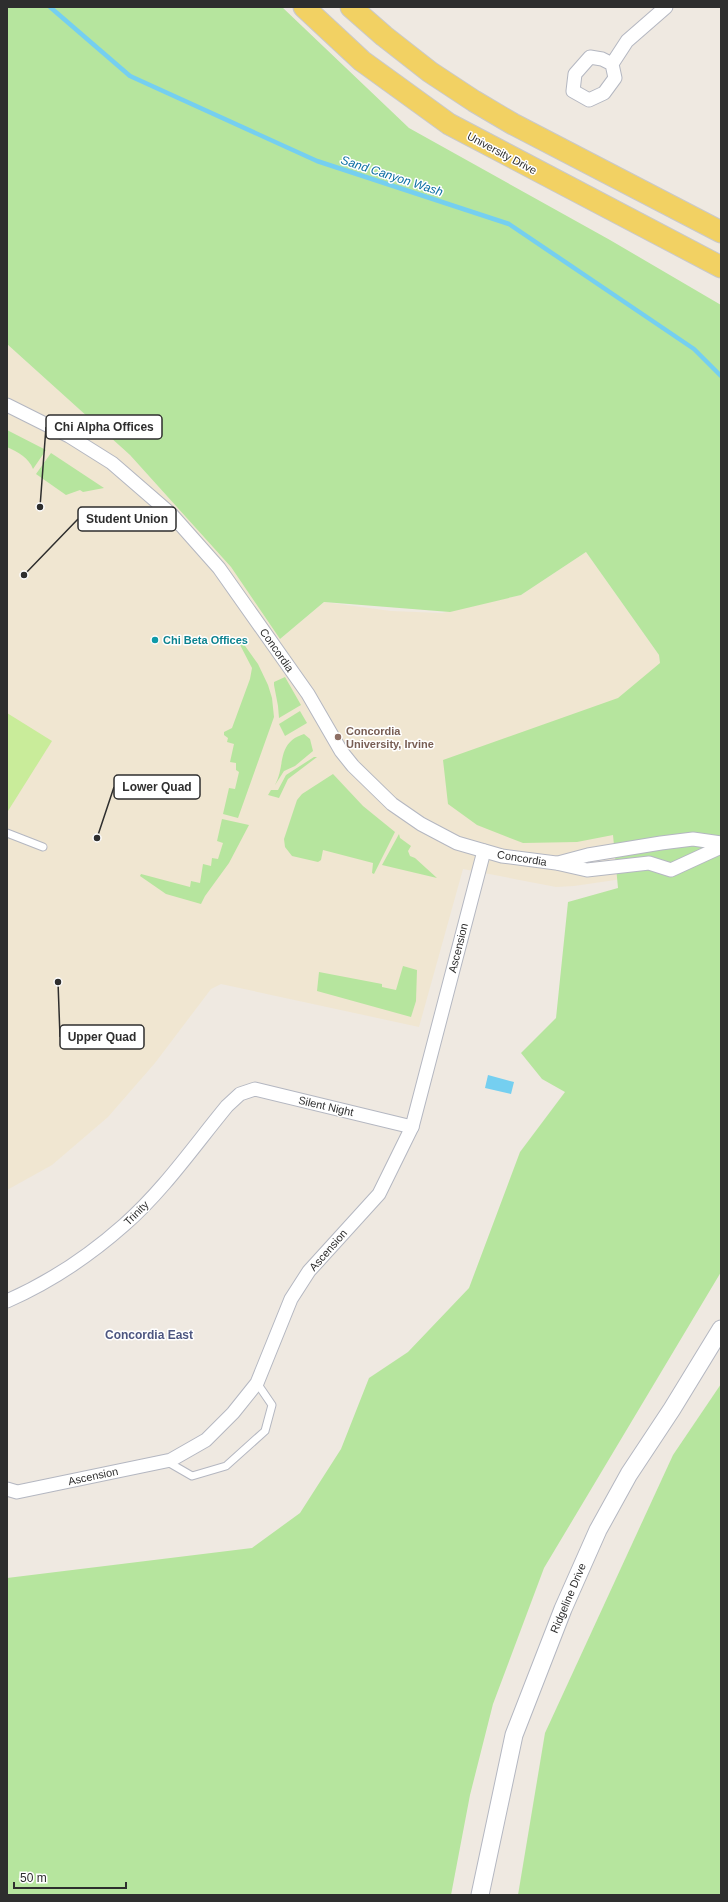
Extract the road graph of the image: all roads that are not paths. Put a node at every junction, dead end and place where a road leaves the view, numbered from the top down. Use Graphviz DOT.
graph roads {
  1 [pos="304,7"];
  2 [pos="351,7"];
  3 [pos="666,7"];
  4 [pos="612,64"];
  5 [pos="721,232"];
  6 [pos="721,268"];
  7 [pos="7,405"];
  8 [pos="7,833"];
  9 [pos="721,843"];
  10 [pos="721,847"];
  11 [pos="43,848"];
  12 [pos="484,851"];
  13 [pos="556,863"];
  14 [pos="240,1094"];
  15 [pos="412,1127"];
  16 [pos="7,1301"];
  17 [pos="721,1329"];
  18 [pos="257,1383"];
  19 [pos="166,1461"];
  20 [pos="7,1489"];
  21 [pos="480,1895"];
  1 -- 6 [label="main road, University Drive"];
  2 -- 5 [label="main road"];
  3 -- 4 [label="street"];
  7 -- 12 [label="street, Concordia"];
  8 -- 11 [label="lane"];
  9 -- 13 [label="street, Concordia"];
  10 -- 13 [label="street, Concordia"];
  12 -- 13 [label="street, Concordia"];
  12 -- 15 [label="street, Ascension"];
  14 -- 15 [label="street, Silent Night"];
  14 -- 16 [label="street, Trinity"];
  15 -- 18 [label="street, Ascension"];
  17 -- 21 [label="street, Ridgeline Drive"];
  18 -- 19 [label="street, Ascension"];
  18 -- 19 [label="lane"];
  19 -- 20 [label="street, Ascension"];
}
